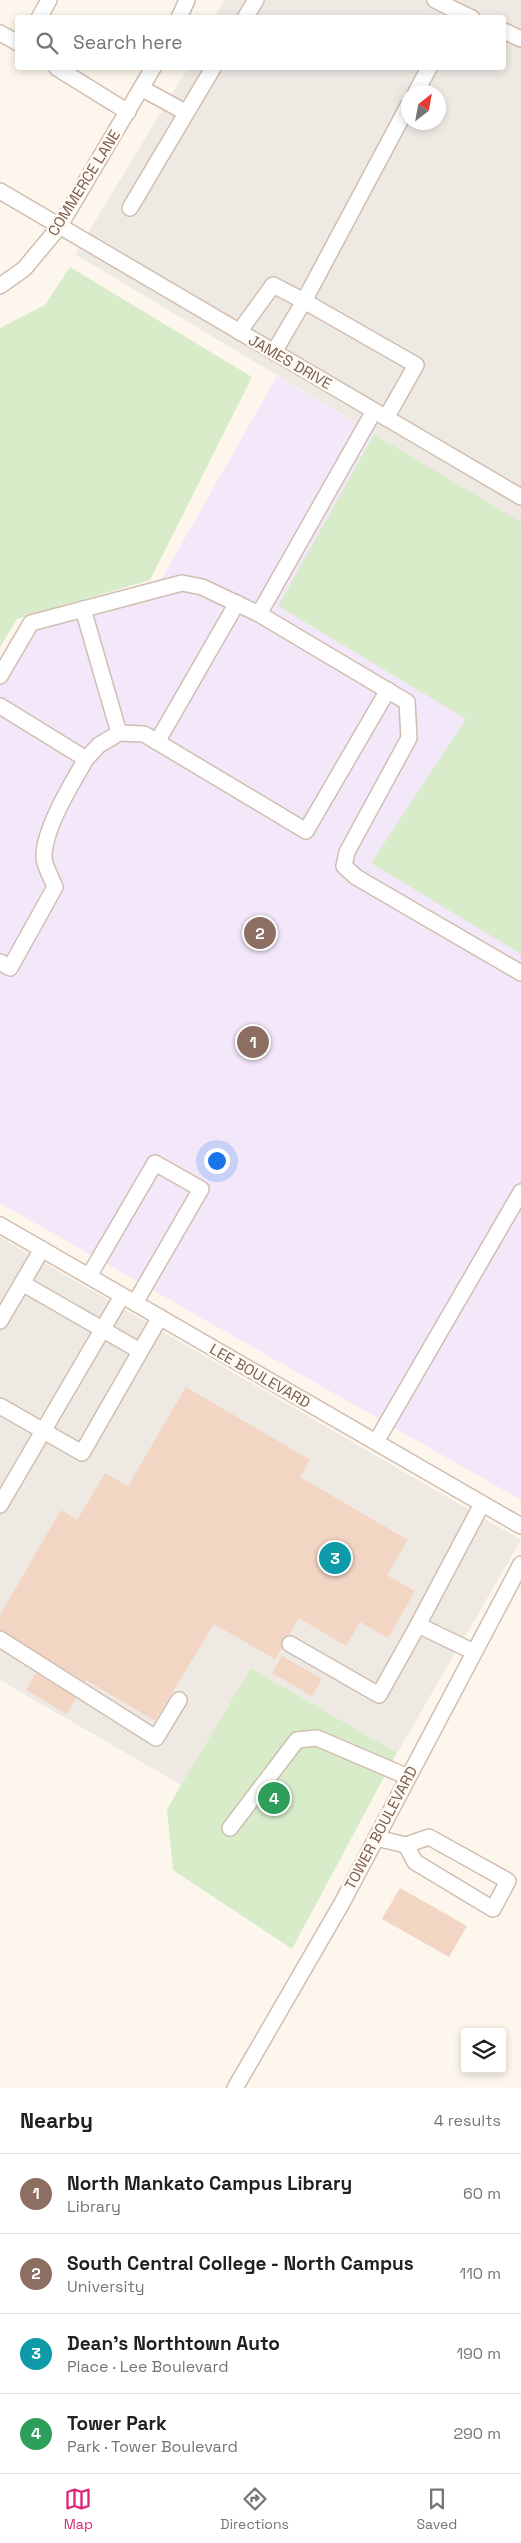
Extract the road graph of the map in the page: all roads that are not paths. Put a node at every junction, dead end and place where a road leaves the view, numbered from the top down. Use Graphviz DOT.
graph roads {
  1 [pos="50,0"];
  2 [pos="187,0"];
  3 [pos="256,0"];
  4 [pos="434,0"];
  5 [pos="41,15"];
  6 [pos="180,15"];
  7 [pos="247,15"];
  8 [pos="460,15"];
  9 [pos="506,32"];
  10 [pos="0,33"];
  11 [pos="521,39"];
  12 [pos="15,41"];
  13 [pos="59,70"];
  14 [pos="152,70"];
  15 [pos="212,70"];
  16 [pos="428,70"];
  17 [pos="420,85"];
  18 [pos="141,88"];
  19 [pos="128,112"];
  20 [pos="185,112"];
  21 [pos="401,119"];
  22 [pos="0,191"];
  23 [pos="130,208"];
  24 [pos="59,227"];
  25 [pos="0,286"];
  26 [pos="304,301"];
  27 [pos="239,332"];
  28 [pos="274,352"];
  29 [pos="380,414"];
  30 [pos="521,497"];
  31 [pos="236,603"];
  32 [pos="83,609"];
  33 [pos="260,614"];
  34 [pos="0,676"];
  35 [pos="388,690"];
  36 [pos="0,706"];
  37 [pos="120,733"];
  38 [pos="156,742"];
  39 [pos="86,759"];
  40 [pos="0,962"];
  41 [pos="521,973"];
  42 [pos="521,1192"];
  43 [pos="0,1225"];
  44 [pos="42,1249"];
  45 [pos="89,1276"];
  46 [pos="22,1284"];
  47 [pos="129,1299"];
  48 [pos="160,1318"];
  49 [pos="0,1321"];
  50 [pos="103,1329"];
  51 [pos="140,1351"];
  52 [pos="0,1406"];
  53 [pos="44,1431"];
  54 [pos="376,1442"];
  55 [pos="482,1504"];
  56 [pos="0,1506"];
  57 [pos="521,1526"];
  58 [pos="521,1564"];
  59 [pos="418,1625"];
  60 [pos="0,1639"];
  61 [pos="290,1644"];
  62 [pos="474,1652"];
  63 [pos="178,1700"];
  64 [pos="408,1777"];
  65 [pos="230,1828"];
  66 [pos="376,1838"];
  67 [pos="406,1845"];
  68 [pos="235,2088"];
  1 -- 5 [label="street"];
  2 -- 6 [label="street"];
  3 -- 7 [label="street"];
  4 -- 8 [label="street"];
  9 -- 11 [label="street"];
  10 -- 12 [label="street"];
  13 -- 19 [label="street"];
  14 -- 18 [label="street, COMMERCE LANE"];
  15 -- 20 [label="street"];
  16 -- 17 [label="street"];
  18 -- 19 [label="street, COMMERCE LANE"];
  18 -- 20 [label="street"];
  19 -- 24 [label="street, COMMERCE LANE"];
  20 -- 23 [label="street"];
  21 -- 26 [label="street"];
  22 -- 24 [label="street, JAMES DRIVE"];
  24 -- 25 [label="street, COMMERCE LANE"];
  24 -- 27 [label="street, JAMES DRIVE"];
  26 -- 27 [label="street"];
  26 -- 28 [label="street"];
  26 -- 29 [label="street"];
  27 -- 28 [label="street, JAMES DRIVE"];
  28 -- 29 [label="street, JAMES DRIVE"];
  29 -- 30 [label="street, JAMES DRIVE"];
  29 -- 33 [label="street"];
  31 -- 32 [label="street"];
  31 -- 33 [label="street"];
  31 -- 38 [label="street"];
  32 -- 34 [label="street"];
  32 -- 37 [label="street"];
  33 -- 35 [label="street"];
  35 -- 38 [label="street"];
  35 -- 41 [label="street"];
  36 -- 39 [label="street"];
  37 -- 38 [label="street"];
  37 -- 39 [label="street"];
  39 -- 40 [label="street"];
  42 -- 54 [label="street"];
  43 -- 44 [label="street, LEE BOULEVARD"];
  44 -- 45 [label="street, LEE BOULEVARD"];
  44 -- 46 [label="street"];
  45 -- 47 [label="street, LEE BOULEVARD"];
  45 -- 47 [label="street"];
  46 -- 49 [label="street"];
  46 -- 50 [label="street"];
  47 -- 48 [label="street, LEE BOULEVARD"];
  47 -- 50 [label="street"];
  48 -- 51 [label="street"];
  48 -- 54 [label="street, LEE BOULEVARD"];
  50 -- 51 [label="street"];
  50 -- 53 [label="street"];
  51 -- 53 [label="street"];
  52 -- 53 [label="street"];
  53 -- 56 [label="street"];
  54 -- 55 [label="street, LEE BOULEVARD"];
  55 -- 57 [label="street, LEE BOULEVARD"];
  55 -- 59 [label="street"];
  58 -- 62 [label="street, TOWER BOULEVARD"];
  59 -- 61 [label="street"];
  59 -- 62 [label="street"];
  60 -- 63 [label="street"];
  62 -- 64 [label="street, TOWER BOULEVARD"];
  64 -- 65 [label="street"];
  64 -- 66 [label="street, TOWER BOULEVARD"];
  66 -- 67 [label="street"];
  66 -- 68 [label="street, TOWER BOULEVARD"];
  67 -- 67 [label="street"];
}
